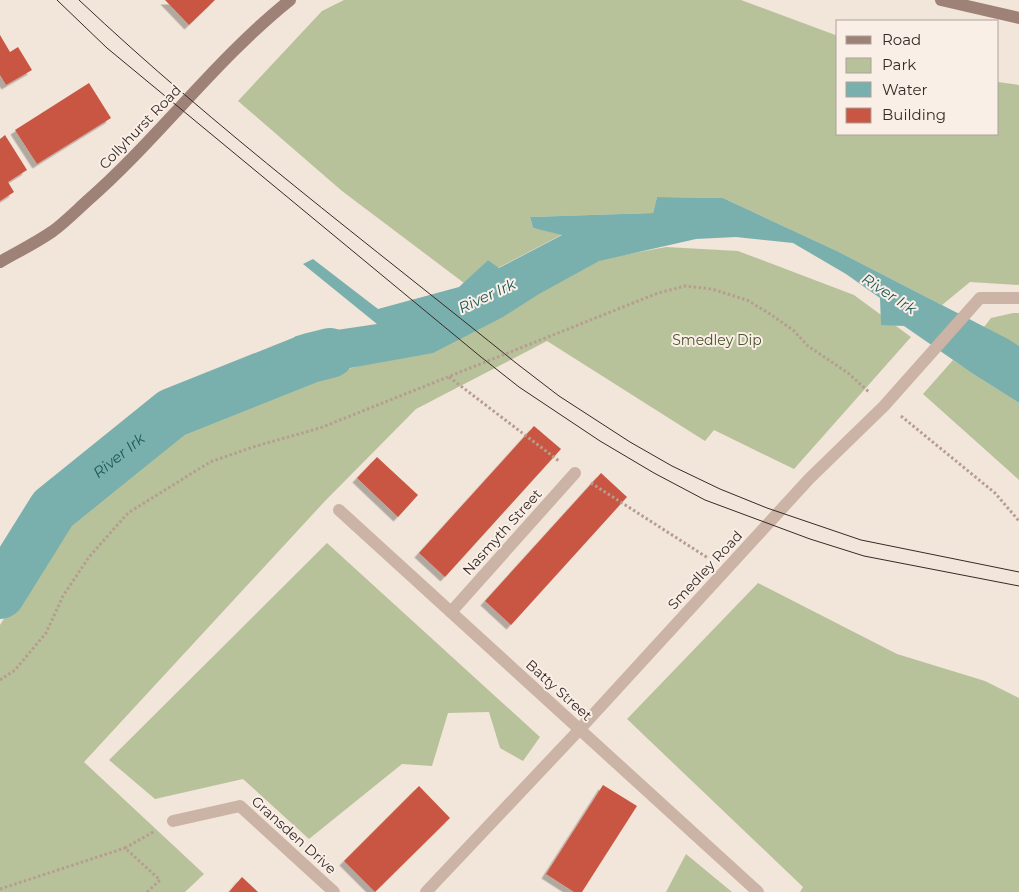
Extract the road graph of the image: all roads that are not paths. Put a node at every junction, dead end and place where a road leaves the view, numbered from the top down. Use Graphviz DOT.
graph roads {
  1 [pos="290,0"];
  2 [pos="940,0"];
  3 [pos="1019,18"];
  4 [pos="0,262"];
  5 [pos="1019,298"];
  6 [pos="575,473"];
  7 [pos="339,510"];
  8 [pos="451,612"];
  9 [pos="580,729"];
  10 [pos="173,821"];
  11 [pos="334,892"];
  12 [pos="426,892"];
  13 [pos="758,892"];
  1 -- 4 [label="street, Collyhurst Road"];
  2 -- 3 [label="street"];
  5 -- 9 [label="street, Smedley Road"];
  6 -- 8 [label="street, Nasmyth Street"];
  7 -- 8 [label="street, Batty Street"];
  8 -- 9 [label="street, Batty Street"];
  9 -- 12 [label="street, Smedley Road"];
  9 -- 13 [label="street, Batty Street"];
  10 -- 11 [label="street, Gransden Drive"];
}
